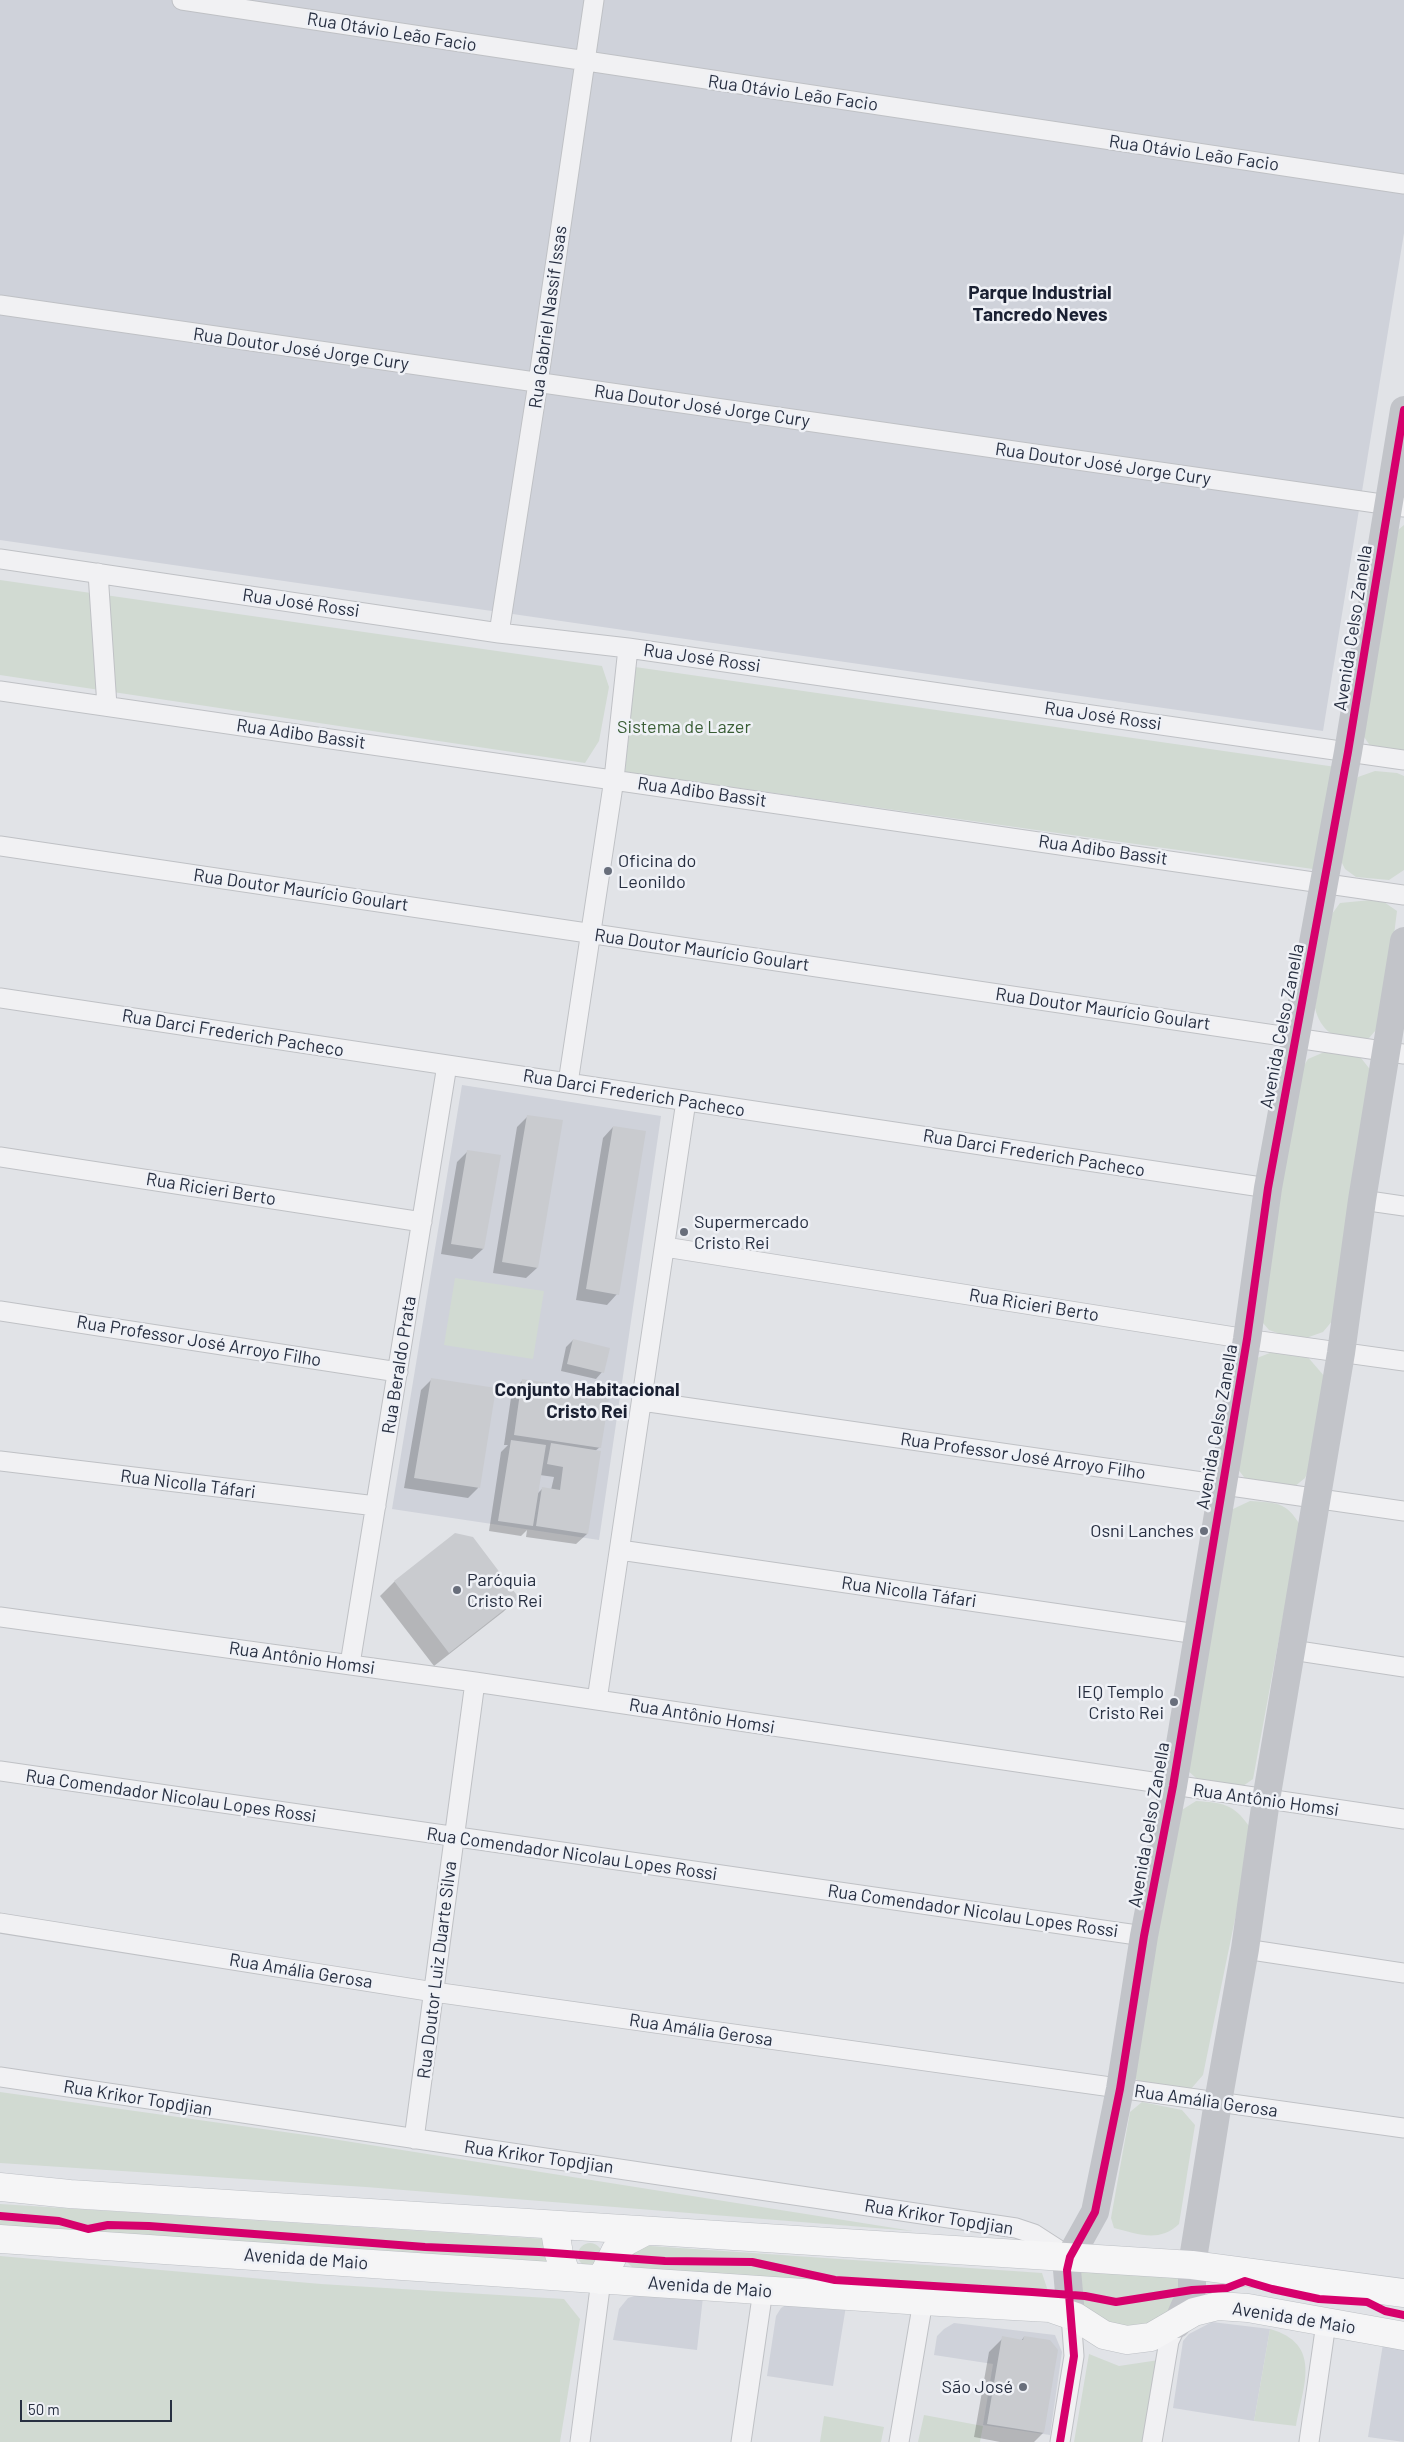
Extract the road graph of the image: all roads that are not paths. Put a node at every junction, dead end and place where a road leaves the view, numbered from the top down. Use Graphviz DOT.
graph roads {
  1 [pos="182,0"];
  2 [pos="594,0"];
  3 [pos="585,62"];
  4 [pos="1404,184"];
  5 [pos="0,305"];
  6 [pos="538,383"];
  7 [pos="1404,410"];
  8 [pos="1396,506"];
  9 [pos="0,558"];
  10 [pos="98,573"];
  11 [pos="499,632"];
  12 [pos="628,648"];
  13 [pos="0,691"];
  14 [pos="107,706"];
  15 [pos="1348,752"];
  16 [pos="1404,760"];
  17 [pos="614,779"];
  18 [pos="0,846"];
  19 [pos="1324,882"];
  20 [pos="1404,895"];
  21 [pos="589,933"];
  22 [pos="1404,941"];
  23 [pos="0,998"];
  24 [pos="1294,1037"];
  25 [pos="1395,1052"];
  26 [pos="448,1065"];
  27 [pos="568,1083"];
  28 [pos="686,1101"];
  29 [pos="0,1157"];
  30 [pos="1268,1188"];
  31 [pos="1362,1200"];
  32 [pos="1404,1206"];
  33 [pos="422,1222"];
  34 [pos="665,1247"];
  35 [pos="0,1311"];
  36 [pos="1247,1339"];
  37 [pos="1341,1353"];
  38 [pos="1404,1362"];
  39 [pos="398,1372"];
  40 [pos="642,1401"];
  41 [pos="0,1461"];
  42 [pos="1223,1485"];
  43 [pos="1317,1499"];
  44 [pos="376,1506"];
  45 [pos="1404,1511"];
  46 [pos="620,1550"];
  47 [pos="0,1617"];
  48 [pos="1197,1634"];
  49 [pos="1292,1650"];
  50 [pos="350,1664"];
  51 [pos="1404,1667"];
  52 [pos="475,1682"];
  53 [pos="597,1700"];
  54 [pos="0,1771"];
  55 [pos="1173,1786"];
  56 [pos="1266,1800"];
  57 [pos="1404,1819"];
  58 [pos="454,1837"];
  59 [pos="0,1923"];
  60 [pos="1144,1936"];
  61 [pos="1245,1949"];
  62 [pos="1404,1973"];
  63 [pos="434,1992"];
  64 [pos="0,2077"];
  65 [pos="1120,2090"];
  66 [pos="1218,2102"];
  67 [pos="1404,2128"];
  68 [pos="414,2139"];
  69 [pos="0,2187"];
  70 [pos="554,2225"];
  71 [pos="646,2231"];
  72 [pos="0,2239"];
  73 [pos="1070,2257"];
  74 [pos="1192,2266"];
  75 [pos="567,2276"];
  76 [pos="601,2280"];
  77 [pos="763,2290"];
  78 [pos="1403,2293"];
  79 [pos="923,2301"];
  80 [pos="1071,2315"];
  81 [pos="1326,2323"];
  82 [pos="1177,2324"];
  83 [pos="1404,2336"];
  84 [pos="580,2442"];
  85 [pos="741,2442"];
  86 [pos="899,2442"];
  87 [pos="1060,2442"];
  88 [pos="1152,2442"];
  89 [pos="1309,2442"];
  1 -- 3 [label="street, Rua Otávio Leão Facio"];
  2 -- 3 [label="street, Rua Gabriel Nassif Issas"];
  3 -- 4 [label="street, Rua Otávio Leão Facio"];
  3 -- 6 [label="street, Rua Gabriel Nassif Issas"];
  5 -- 6 [label="street, Rua Doutor José Jorge Cury"];
  6 -- 8 [label="street, Rua Doutor José Jorge Cury"];
  6 -- 11 [label="street, Rua Gabriel Nassif Issas"];
  7 -- 8 [label="street, Avenida Celso Zanella"];
  8 -- 15 [label="street, Avenida Celso Zanella"];
  9 -- 10 [label="street, Rua José Rossi"];
  10 -- 11 [label="street, Rua José Rossi"];
  10 -- 14 [label="street"];
  11 -- 12 [label="street, Rua José Rossi"];
  12 -- 15 [label="street, Rua José Rossi"];
  12 -- 17 [label="street"];
  13 -- 14 [label="street, Rua Adibo Bassit"];
  14 -- 17 [label="street, Rua Adibo Bassit"];
  15 -- 16 [label="street, Rua José Rossi"];
  15 -- 19 [label="street, Avenida Celso Zanella"];
  17 -- 19 [label="street, Rua Adibo Bassit"];
  17 -- 21 [label="street"];
  18 -- 21 [label="street, Rua Doutor Maurício Goulart"];
  19 -- 20 [label="street, Rua Adibo Bassit"];
  19 -- 24 [label="street, Avenida Celso Zanella"];
  21 -- 24 [label="street, Rua Doutor Maurício Goulart"];
  21 -- 27 [label="street"];
  22 -- 25 [label="street"];
  23 -- 26 [label="street, Rua Darci Frederich Pacheco"];
  24 -- 25 [label="street, Rua Doutor Maurício Goulart"];
  24 -- 30 [label="street, Avenida Celso Zanella"];
  25 -- 31 [label="street"];
  26 -- 27 [label="street, Rua Darci Frederich Pacheco"];
  26 -- 33 [label="street, Rua Beraldo Prata"];
  27 -- 28 [label="street, Rua Darci Frederich Pacheco"];
  28 -- 30 [label="street, Rua Darci Frederich Pacheco"];
  28 -- 34 [label="street"];
  29 -- 33 [label="street, Rua Ricieri Berto"];
  30 -- 36 [label="street, Avenida Celso Zanella"];
  31 -- 32 [label="street"];
  31 -- 37 [label="street"];
  33 -- 39 [label="street, Rua Beraldo Prata"];
  34 -- 36 [label="street, Rua Ricieri Berto"];
  34 -- 40 [label="street"];
  35 -- 39 [label="street, Rua Professor José Arroyo Filho"];
  36 -- 37 [label="street, Rua Ricieri Berto"];
  36 -- 42 [label="street, Avenida Celso Zanella"];
  37 -- 38 [label="street, Rua Ricieri Berto"];
  37 -- 43 [label="street"];
  39 -- 44 [label="street, Rua Beraldo Prata"];
  40 -- 42 [label="street, Rua Professor José Arroyo Filho"];
  40 -- 46 [label="street"];
  41 -- 44 [label="street, Rua Nicolla Táfari"];
  42 -- 43 [label="street, Rua Professor José Arroyo Filho"];
  42 -- 48 [label="street, Avenida Celso Zanella"];
  43 -- 45 [label="street, Rua Professor José Arroyo Filho"];
  43 -- 49 [label="street"];
  44 -- 50 [label="street, Rua Beraldo Prata"];
  46 -- 48 [label="street, Rua Nicolla Táfari"];
  46 -- 53 [label="street"];
  47 -- 50 [label="street, Rua Antônio Homsi"];
  48 -- 55 [label="street, Avenida Celso Zanella"];
  49 -- 51 [label="street"];
  49 -- 56 [label="street"];
  50 -- 52 [label="street, Rua Antônio Homsi"];
  52 -- 53 [label="street, Rua Antônio Homsi"];
  52 -- 58 [label="street, Rua Doutor Luiz Duarte Silva"];
  53 -- 55 [label="street, Rua Antônio Homsi"];
  54 -- 58 [label="street, Rua Comendador Nicolau Lopes Rossi"];
  55 -- 56 [label="street, Rua Antônio Homsi"];
  55 -- 60 [label="street, Avenida Celso Zanella"];
  56 -- 57 [label="street, Rua Antônio Homsi"];
  56 -- 61 [label="street"];
  58 -- 60 [label="street, Rua Comendador Nicolau Lopes Rossi"];
  58 -- 63 [label="street, Rua Doutor Luiz Duarte Silva"];
  59 -- 63 [label="street, Rua Amália Gerosa"];
  60 -- 65 [label="street, Avenida Celso Zanella"];
  61 -- 62 [label="street"];
  61 -- 66 [label="street"];
  63 -- 65 [label="street, Rua Amália Gerosa"];
  63 -- 68 [label="street, Rua Doutor Luiz Duarte Silva"];
  64 -- 68 [label="street, Rua Krikor Topdjian"];
  65 -- 66 [label="street, Rua Amália Gerosa"];
  65 -- 73 [label="street, Avenida Celso Zanella"];
  66 -- 67 [label="street, Rua Amália Gerosa"];
  66 -- 74 [label="street"];
  68 -- 73 [label="street, Rua Krikor Topdjian"];
  69 -- 70 [label="main road"];
  70 -- 71 [label="main road"];
  70 -- 75 [label="main road"];
  71 -- 73 [label="main road"];
  71 -- 76 [label="main road"];
  72 -- 75 [label="main road, Avenida de Maio"];
  73 -- 74 [label="main road"];
  73 -- 80 [label="street, Avenida Celso Zanella"];
  74 -- 78 [label="main road"];
  74 -- 82 [label="street"];
  75 -- 76 [label="main road, Avenida de Maio"];
  76 -- 77 [label="main road, Avenida de Maio"];
  76 -- 84 [label="street"];
  77 -- 79 [label="main road, Avenida de Maio"];
  77 -- 85 [label="street"];
  79 -- 80 [label="main road, Avenida de Maio"];
  79 -- 86 [label="street"];
  80 -- 82 [label="main road, Avenida de Maio"];
  80 -- 87 [label="street, Avenida Celso Zanella"];
  81 -- 82 [label="main road, Avenida de Maio"];
  81 -- 83 [label="main road, Avenida de Maio"];
  81 -- 89 [label="street"];
  82 -- 88 [label="street"];
}
